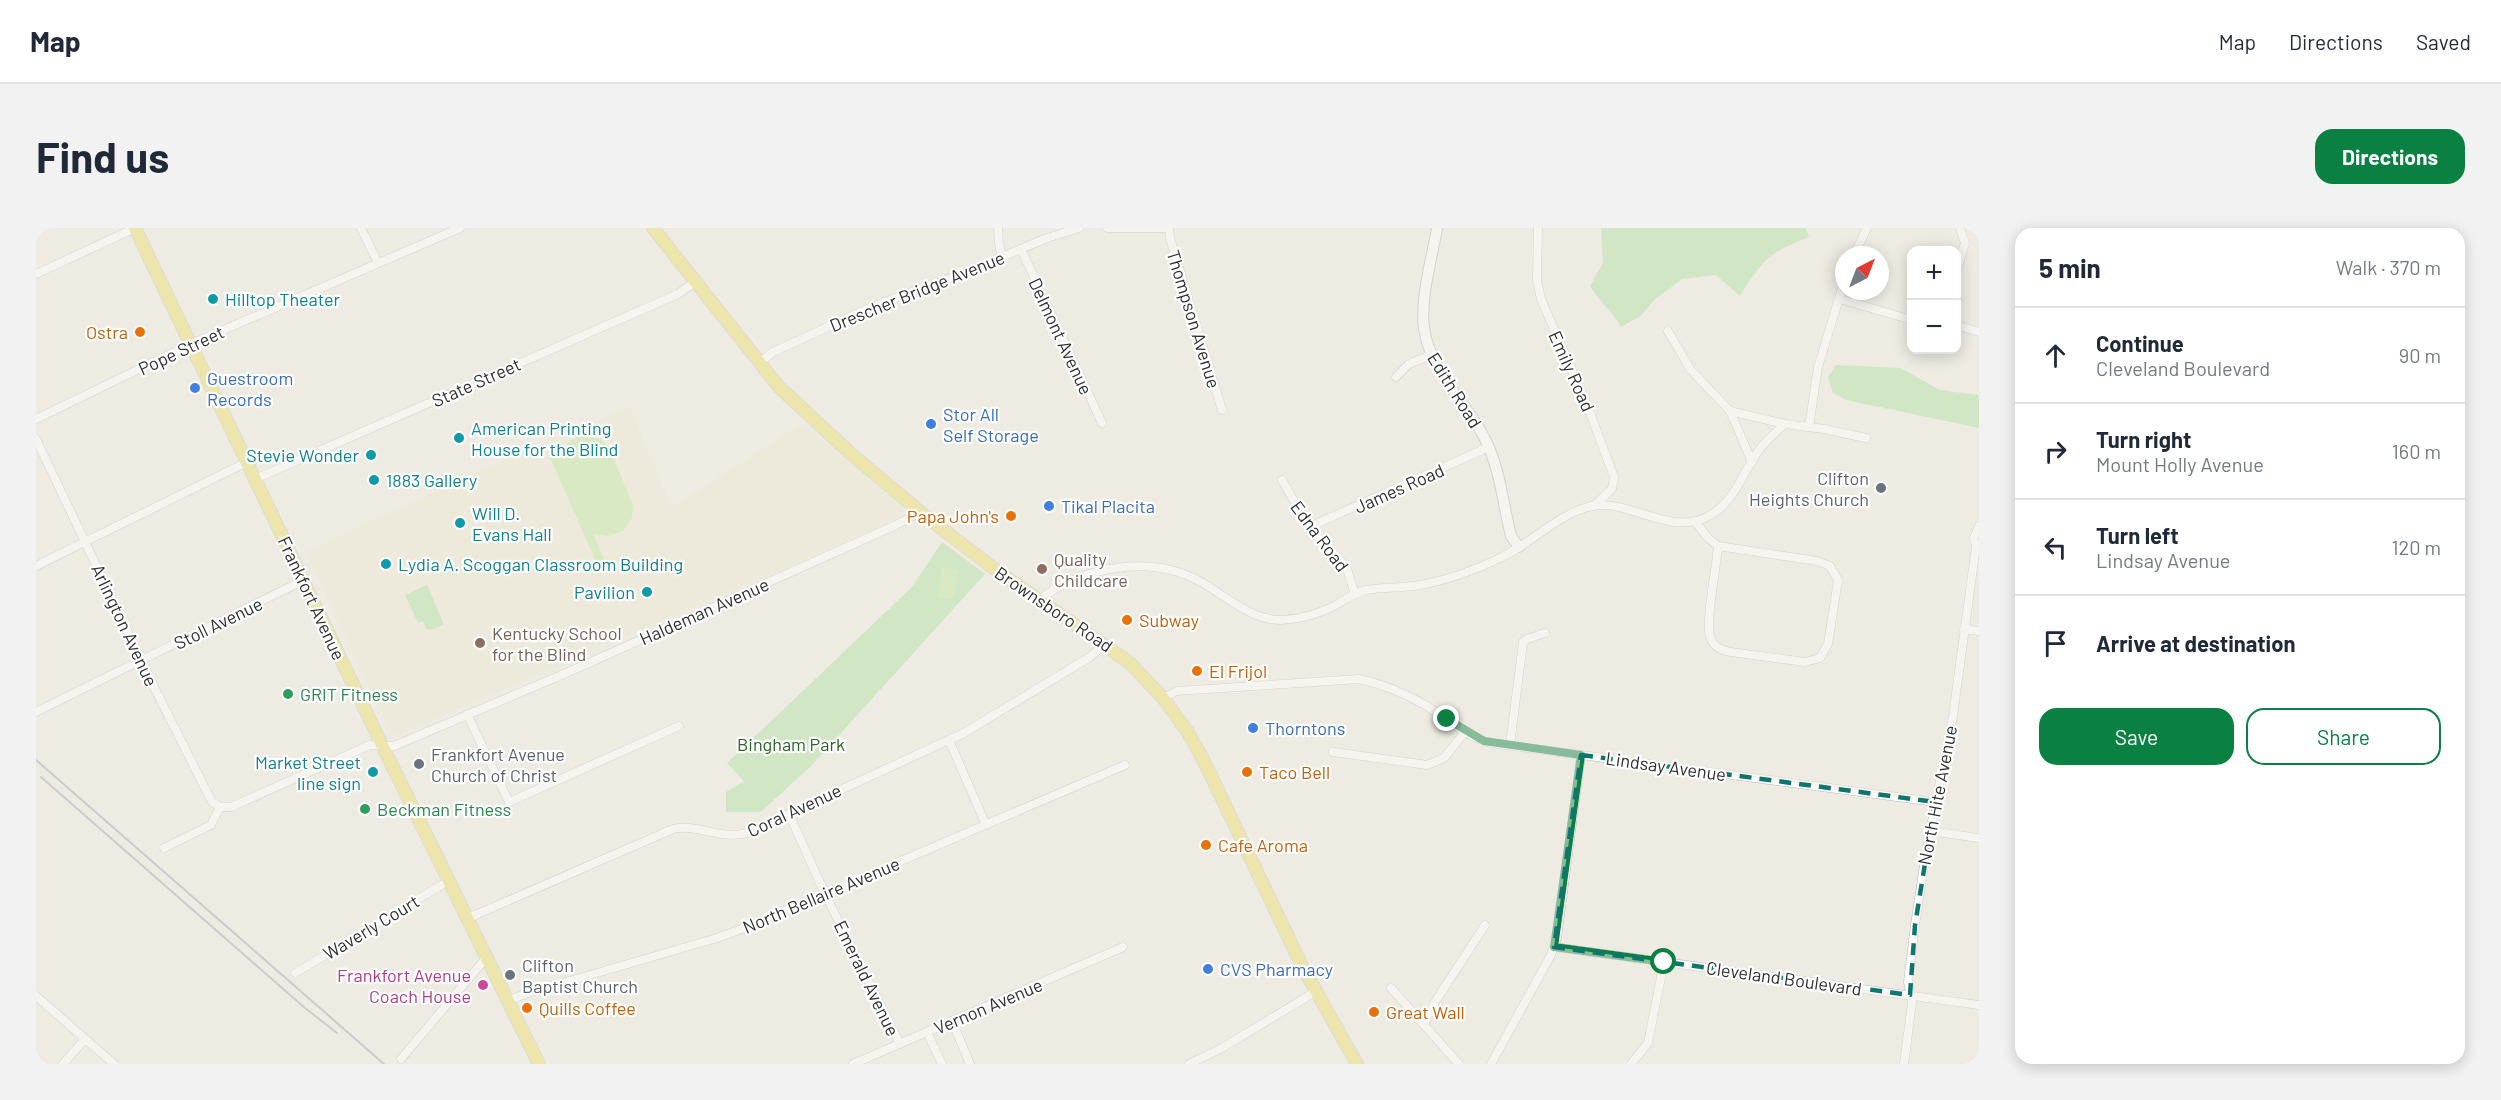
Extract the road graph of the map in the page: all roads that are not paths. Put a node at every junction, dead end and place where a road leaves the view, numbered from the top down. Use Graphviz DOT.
graph roads {
  1 [pos="135,228"];
  2 [pos="361,228"];
  3 [pos="460,228"];
  4 [pos="653,228"];
  5 [pos="998,228"];
  6 [pos="1079,228"];
  7 [pos="1107,228"];
  8 [pos="1169,228"];
  9 [pos="1437,228"];
  10 [pos="1538,228"];
  11 [pos="1867,228"];
  12 [pos="1960,228"];
  13 [pos="1858,246"];
  14 [pos="1021,249"];
  15 [pos="1961,256"];
  16 [pos="1002,257"];
  17 [pos="378,263"];
  18 [pos="36,274"];
  19 [pos="695,282"];
  20 [pos="1840,300"];
  21 [pos="1843,300"];
  22 [pos="1907,319"];
  23 [pos="1961,327"];
  24 [pos="1668,331"];
  25 [pos="1979,332"];
  26 [pos="191,344"];
  27 [pos="1431,355"];
  28 [pos="759,363"];
  29 [pos="1396,377"];
  30 [pos="1222,410"];
  31 [pos="1730,411"];
  32 [pos="36,419"];
  33 [pos="1102,423"];
  34 [pos="1785,424"];
  35 [pos="1809,428"];
  36 [pos="1866,438"];
  37 [pos="36,439"];
  38 [pos="1489,447"];
  39 [pos="247,462"];
  40 [pos="1752,462"];
  41 [pos="255,479"];
  42 [pos="1282,480"];
  43 [pos="1594,506"];
  44 [pos="920,512"];
  45 [pos="1695,521"];
  46 [pos="1979,526"];
  47 [pos="1309,527"];
  48 [pos="85,542"];
  49 [pos="1718,546"];
  50 [pos="1519,547"];
  51 [pos="36,566"];
  52 [pos="304,580"];
  53 [pos="1355,594"];
  54 [pos="1039,600"];
  55 [pos="1964,629"];
  56 [pos="1979,631"];
  57 [pos="1545,633"];
  58 [pos="1105,644"];
  59 [pos="142,661"];
  60 [pos="1163,698"];
  61 [pos="36,712"];
  62 [pos="467,714"];
  63 [pos="679,726"];
  64 [pos="1465,732"];
  65 [pos="949,740"];
  66 [pos="382,745"];
  67 [pos="1509,745"];
  68 [pos="1333,752"];
  69 [pos="1581,755"];
  70 [pos="1125,765"];
  71 [pos="1935,802"];
  72 [pos="220,807"];
  73 [pos="789,814"];
  74 [pos="986,825"];
  75 [pos="1930,831"];
  76 [pos="1979,838"];
  77 [pos="164,848"];
  78 [pos="448,881"];
  79 [pos="825,894"];
  80 [pos="466,919"];
  81 [pos="1485,925"];
  82 [pos="1123,947"];
  83 [pos="1554,947"];
  84 [pos="486,958"];
  85 [pos="1664,962"];
  86 [pos="295,973"];
  87 [pos="1391,988"];
  88 [pos="1315,992"];
  89 [pos="1910,995"];
  90 [pos="36,996"];
  91 [pos="507,1001"];
  92 [pos="1979,1005"];
  93 [pos="952,1022"];
  94 [pos="1424,1025"];
  95 [pos="927,1032"];
  96 [pos="85,1039"];
  97 [pos="900,1044"];
  98 [pos="401,1059"];
  99 [pos="63,1064"];
  100 [pos="114,1064"];
  101 [pos="539,1064"];
  102 [pos="853,1064"];
  103 [pos="942,1064"];
  104 [pos="970,1064"];
  105 [pos="1189,1064"];
  106 [pos="1357,1064"];
  107 [pos="1460,1064"];
  108 [pos="1491,1064"];
  109 [pos="1631,1064"];
  110 [pos="1904,1064"];
  1 -- 18 [label="street"];
  1 -- 26 [label="main road, Frankfort Avenue"];
  2 -- 17 [label="street"];
  3 -- 17 [label="street, Pope Street"];
  4 -- 19 [label="main road, Brownsboro Road"];
  5 -- 16 [label="street"];
  6 -- 14 [label="street, Drescher Bridge Avenue"];
  7 -- 8 [label="street"];
  8 -- 30 [label="street, Thompson Avenue"];
  9 -- 27 [label="street, Edith Road"];
  10 -- 43 [label="street, Emily Road"];
  11 -- 13 [label="street"];
  12 -- 15 [label="street"];
  14 -- 16 [label="street, Drescher Bridge Avenue"];
  14 -- 33 [label="street, Delmont Avenue"];
  16 -- 28 [label="street, Drescher Bridge Avenue"];
  17 -- 26 [label="street, Pope Street"];
  19 -- 28 [label="main road, Brownsboro Road"];
  19 -- 41 [label="street, State Street"];
  20 -- 35 [label="street"];
  21 -- 22 [label="street"];
  23 -- 25 [label="street"];
  24 -- 31 [label="street"];
  26 -- 32 [label="street, Pope Street"];
  26 -- 39 [label="main road, Frankfort Avenue"];
  27 -- 29 [label="street"];
  27 -- 38 [label="street, Edith Road"];
  28 -- 44 [label="main road, Brownsboro Road"];
  31 -- 34 [label="street"];
  31 -- 40 [label="street"];
  34 -- 35 [label="street"];
  34 -- 40 [label="street"];
  35 -- 36 [label="street"];
  37 -- 48 [label="street, Arlington Avenue"];
  38 -- 47 [label="street, James Road"];
  38 -- 50 [label="street, Edith Road"];
  39 -- 41 [label="main road, Frankfort Avenue"];
  39 -- 48 [label="street"];
  40 -- 45 [label="street"];
  41 -- 52 [label="main road, Frankfort Avenue"];
  42 -- 47 [label="street, Edna Road"];
  43 -- 45 [label="street"];
  43 -- 50 [label="street"];
  44 -- 54 [label="main road, Brownsboro Road"];
  44 -- 62 [label="street, Haldeman Avenue"];
  45 -- 49 [label="street"];
  46 -- 55 [label="street, North Hite Avenue"];
  47 -- 53 [label="street, Edna Road"];
  48 -- 51 [label="street"];
  48 -- 59 [label="street, Arlington Avenue"];
  49 -- 49 [label="street"];
  50 -- 53 [label="street"];
  52 -- 59 [label="street, Stoll Avenue"];
  52 -- 66 [label="main road, Frankfort Avenue"];
  53 -- 54 [label="street"];
  54 -- 58 [label="main road, Brownsboro Road"];
  55 -- 56 [label="street"];
  55 -- 71 [label="street, North Hite Avenue"];
  57 -- 67 [label="street"];
  58 -- 60 [label="main road, Brownsboro Road"];
  58 -- 65 [label="street, Coral Avenue"];
  59 -- 61 [label="street, Stoll Avenue"];
  59 -- 72 [label="street, Arlington Avenue"];
  60 -- 64 [label="street, Lindsay Avenue"];
  60 -- 88 [label="main road, Brownsboro Road"];
  62 -- 63 [label="street"];
  62 -- 66 [label="street, Haldeman Avenue"];
  64 -- 67 [label="street, Lindsay Avenue"];
  64 -- 68 [label="street"];
  65 -- 73 [label="street, Coral Avenue"];
  65 -- 74 [label="street"];
  66 -- 72 [label="street, Haldeman Avenue"];
  66 -- 78 [label="main road, Frankfort Avenue"];
  67 -- 69 [label="street, Lindsay Avenue"];
  69 -- 71 [label="street, Lindsay Avenue"];
  69 -- 83 [label="street"];
  70 -- 74 [label="street, North Bellaire Avenue"];
  71 -- 75 [label="street, North Hite Avenue"];
  72 -- 77 [label="street"];
  73 -- 79 [label="street, Emerald Avenue"];
  73 -- 80 [label="street, Coral Avenue"];
  74 -- 79 [label="street, North Bellaire Avenue"];
  75 -- 76 [label="street"];
  75 -- 89 [label="street, North Hite Avenue"];
  78 -- 80 [label="main road, Frankfort Avenue"];
  78 -- 86 [label="street, Waverly Court"];
  79 -- 91 [label="street, North Bellaire Avenue"];
  79 -- 97 [label="street, Emerald Avenue"];
  80 -- 84 [label="main road, Frankfort Avenue"];
  81 -- 94 [label="street"];
  82 -- 93 [label="street, Vernon Avenue"];
  83 -- 85 [label="street, Cleveland Boulevard"];
  83 -- 108 [label="street"];
  84 -- 91 [label="main road, Frankfort Avenue"];
  84 -- 98 [label="street"];
  85 -- 89 [label="street, Cleveland Boulevard"];
  85 -- 109 [label="street"];
  87 -- 94 [label="street"];
  88 -- 105 [label="street"];
  88 -- 106 [label="main road, Brownsboro Road"];
  89 -- 92 [label="street, Cleveland Boulevard"];
  89 -- 110 [label="street, North Hite Avenue"];
  90 -- 96 [label="street"];
  91 -- 101 [label="main road, Frankfort Avenue"];
  93 -- 95 [label="street, Vernon Avenue"];
  93 -- 104 [label="street"];
  94 -- 107 [label="street"];
  95 -- 97 [label="street, Vernon Avenue"];
  95 -- 103 [label="street"];
  96 -- 99 [label="street"];
  96 -- 100 [label="street"];
  97 -- 102 [label="street, Vernon Avenue"];
}
